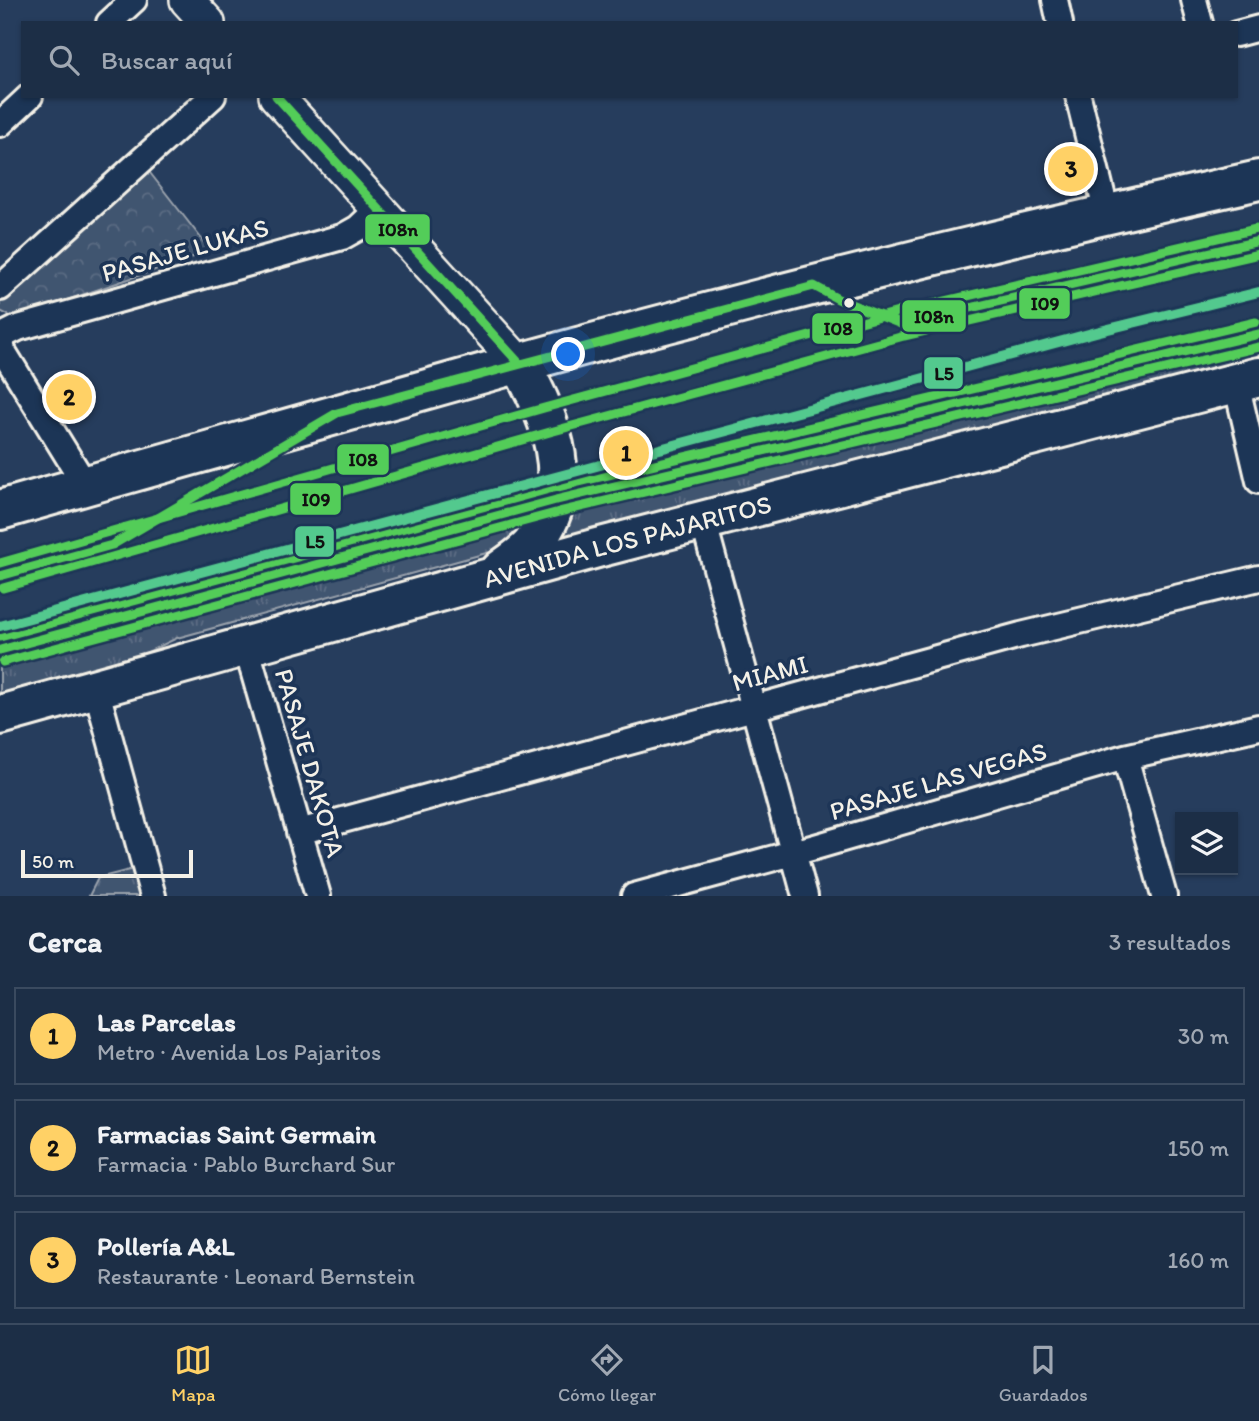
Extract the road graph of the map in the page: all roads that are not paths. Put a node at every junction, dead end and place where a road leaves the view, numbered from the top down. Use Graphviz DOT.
graph roads {
  1 [pos="134,0"];
  2 [pos="187,0"];
  3 [pos="1055,0"];
  4 [pos="1194,0"];
  5 [pos="112,21"];
  6 [pos="206,21"];
  7 [pos="1060,21"];
  8 [pos="1199,21"];
  9 [pos="1259,28"];
  10 [pos="1238,33"];
  11 [pos="28,98"];
  12 [pos="211,98"];
  13 [pos="278,98"];
  14 [pos="1078,98"];
  15 [pos="0,124"];
  16 [pos="1259,180"];
  17 [pos="379,209"];
  18 [pos="1107,214"];
  19 [pos="0,288"];
  20 [pos="0,337"];
  21 [pos="0,346"];
  22 [pos="519,363"];
  23 [pos="1248,380"];
  24 [pos="1259,481"];
  25 [pos="86,486"];
  26 [pos="0,510"];
  27 [pos="703,520"];
  28 [pos="491,577"];
  29 [pos="1259,578"];
  30 [pos="246,646"];
  31 [pos="96,688"];
  32 [pos="755,708"];
  33 [pos="0,715"];
  34 [pos="1259,727"];
  35 [pos="1125,757"];
  36 [pos="299,832"];
  37 [pos="794,853"];
  38 [pos="153,896"];
  39 [pos="318,896"];
  40 [pos="634,896"];
  41 [pos="805,896"];
  42 [pos="1164,896"];
  1 -- 5 [label="street"];
  2 -- 6 [label="street"];
  3 -- 7 [label="street"];
  4 -- 8 [label="street"];
  9 -- 10 [label="street"];
  11 -- 15 [label="street"];
  12 -- 19 [label="street"];
  13 -- 17 [label="street"];
  14 -- 18 [label="street"];
  16 -- 18 [label="main road"];
  17 -- 20 [label="street, PASAJE LUKAS"];
  17 -- 22 [label="street"];
  18 -- 22 [label="main road"];
  21 -- 25 [label="street"];
  22 -- 25 [label="main road"];
  22 -- 28 [label="main road"];
  23 -- 24 [label="street"];
  23 -- 27 [label="main road, AVENIDA LOS PAJARITOS"];
  25 -- 26 [label="main road"];
  27 -- 28 [label="main road, AVENIDA LOS PAJARITOS"];
  27 -- 32 [label="street"];
  28 -- 30 [label="main road, AVENIDA LOS PAJARITOS"];
  29 -- 32 [label="street, MIAMI"];
  30 -- 31 [label="main road, AVENIDA LOS PAJARITOS"];
  30 -- 36 [label="street, PASAJE DAKOTA"];
  31 -- 33 [label="main road, AVENIDA LOS PAJARITOS"];
  31 -- 38 [label="street"];
  32 -- 36 [label="street, MIAMI"];
  32 -- 37 [label="street"];
  34 -- 35 [label="street, PASAJE LAS VEGAS"];
  35 -- 37 [label="street, PASAJE LAS VEGAS"];
  35 -- 42 [label="street"];
  36 -- 39 [label="street, PASAJE DAKOTA"];
  37 -- 40 [label="street, PASAJE LAS VEGAS"];
  37 -- 41 [label="street"];
}
